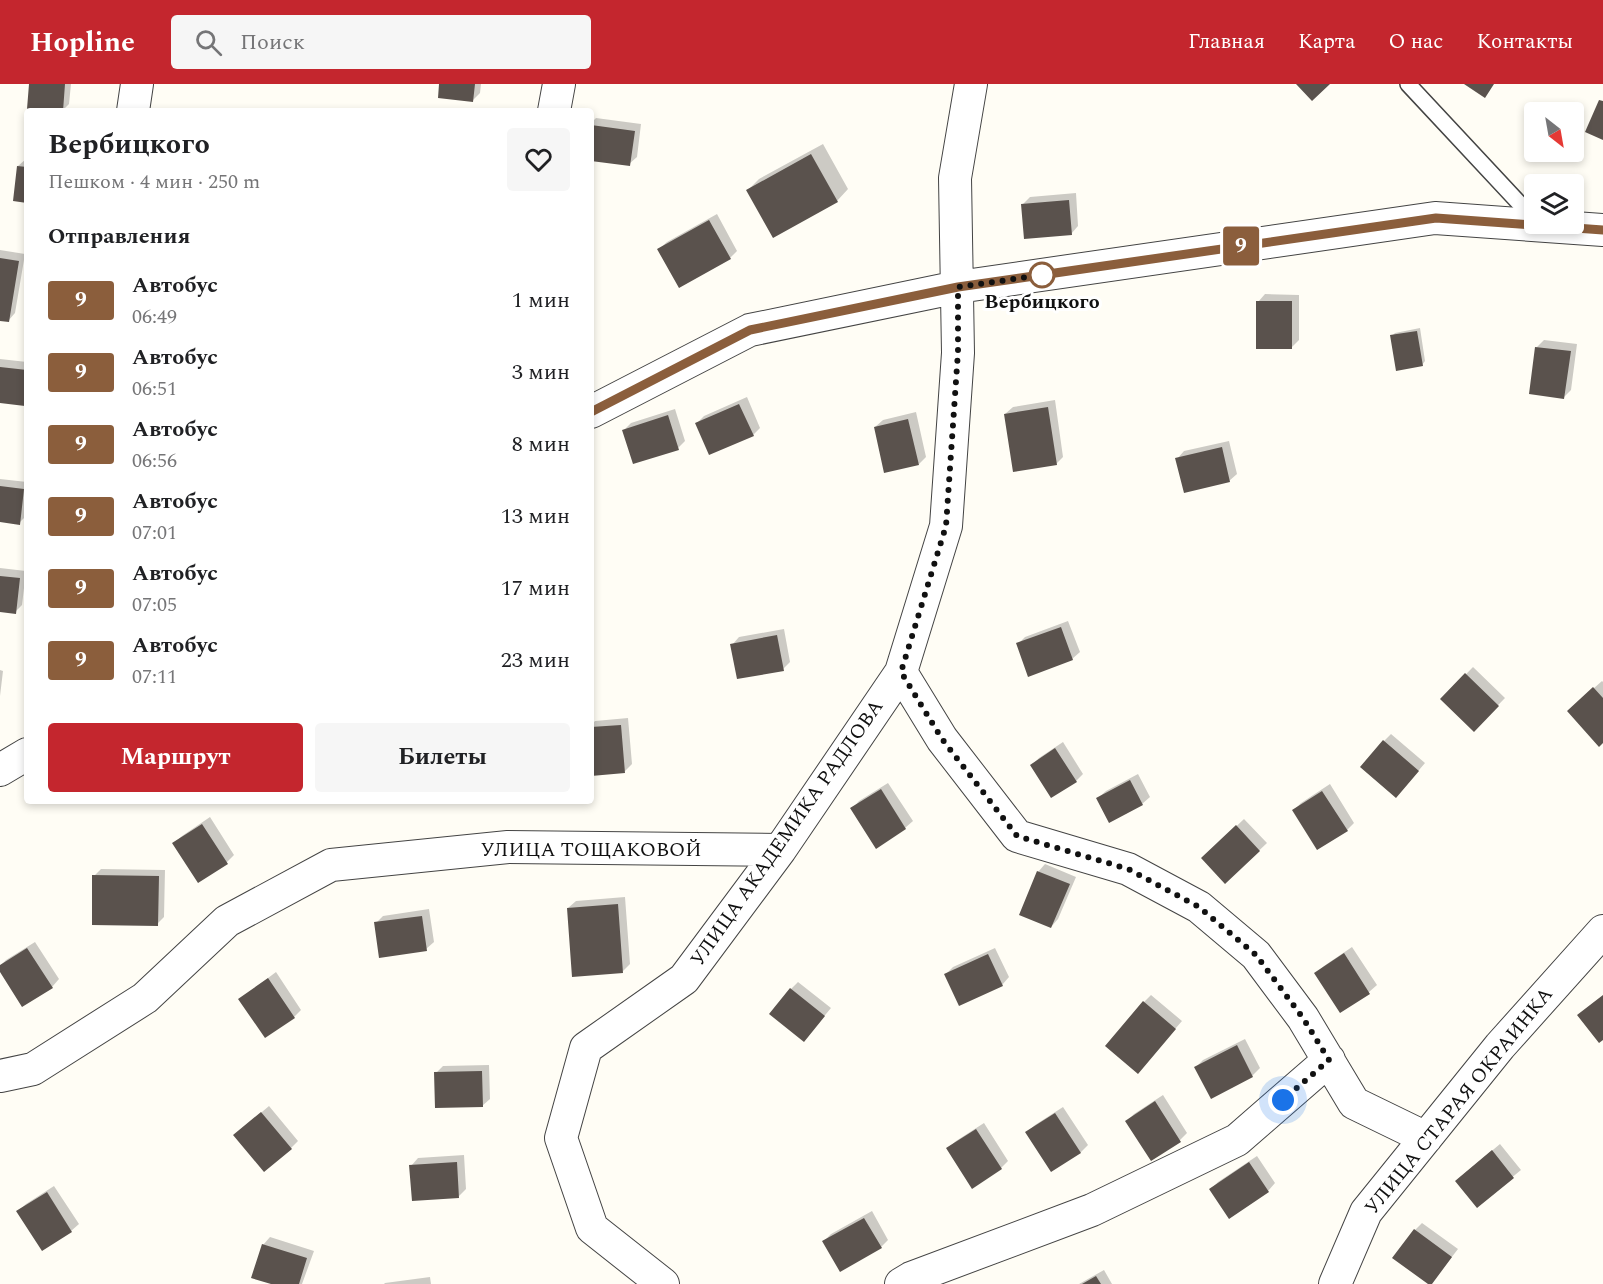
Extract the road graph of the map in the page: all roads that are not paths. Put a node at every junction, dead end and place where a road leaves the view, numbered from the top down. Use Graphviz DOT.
graph roads {
  1 [pos="137,84"];
  2 [pos="559,84"];
  3 [pos="971,84"];
  4 [pos="1408,84"];
  5 [pos="133,108"];
  6 [pos="555,108"];
  7 [pos="1524,208"];
  8 [pos="1524,222"];
  9 [pos="1584,228"];
  10 [pos="1603,230"];
  11 [pos="958,287"];
  12 [pos="594,410"];
  13 [pos="901,672"];
  14 [pos="24,756"];
  15 [pos="0,770"];
  16 [pos="780,850"];
  17 [pos="1603,931"];
  18 [pos="1329,1060"];
  19 [pos="0,1076"];
  20 [pos="1426,1138"];
  21 [pos="663,1284"];
  22 [pos="901,1284"];
  23 [pos="1335,1284"];
  1 -- 5 [label="street"];
  2 -- 6 [label="street"];
  3 -- 11 [label="street, УЛИЦА АКАДЕМИКА РАДЛОВА"];
  4 -- 7 [label="lane"];
  8 -- 11 [label="street"];
  9 -- 10 [label="street"];
  11 -- 12 [label="street"];
  11 -- 13 [label="street, УЛИЦА АКАДЕМИКА РАДЛОВА"];
  13 -- 16 [label="street, УЛИЦА АКАДЕМИКА РАДЛОВА"];
  13 -- 18 [label="street"];
  14 -- 15 [label="street"];
  16 -- 19 [label="street, УЛИЦА ТОЩАКОВОЙ"];
  16 -- 21 [label="street, УЛИЦА АКАДЕМИКА РАДЛОВА"];
  17 -- 20 [label="street, УЛИЦА СТАРАЯ ОКРАИНКА"];
  18 -- 20 [label="street"];
  18 -- 22 [label="street"];
  20 -- 23 [label="street, УЛИЦА СТАРАЯ ОКРАИНКА"];
}
